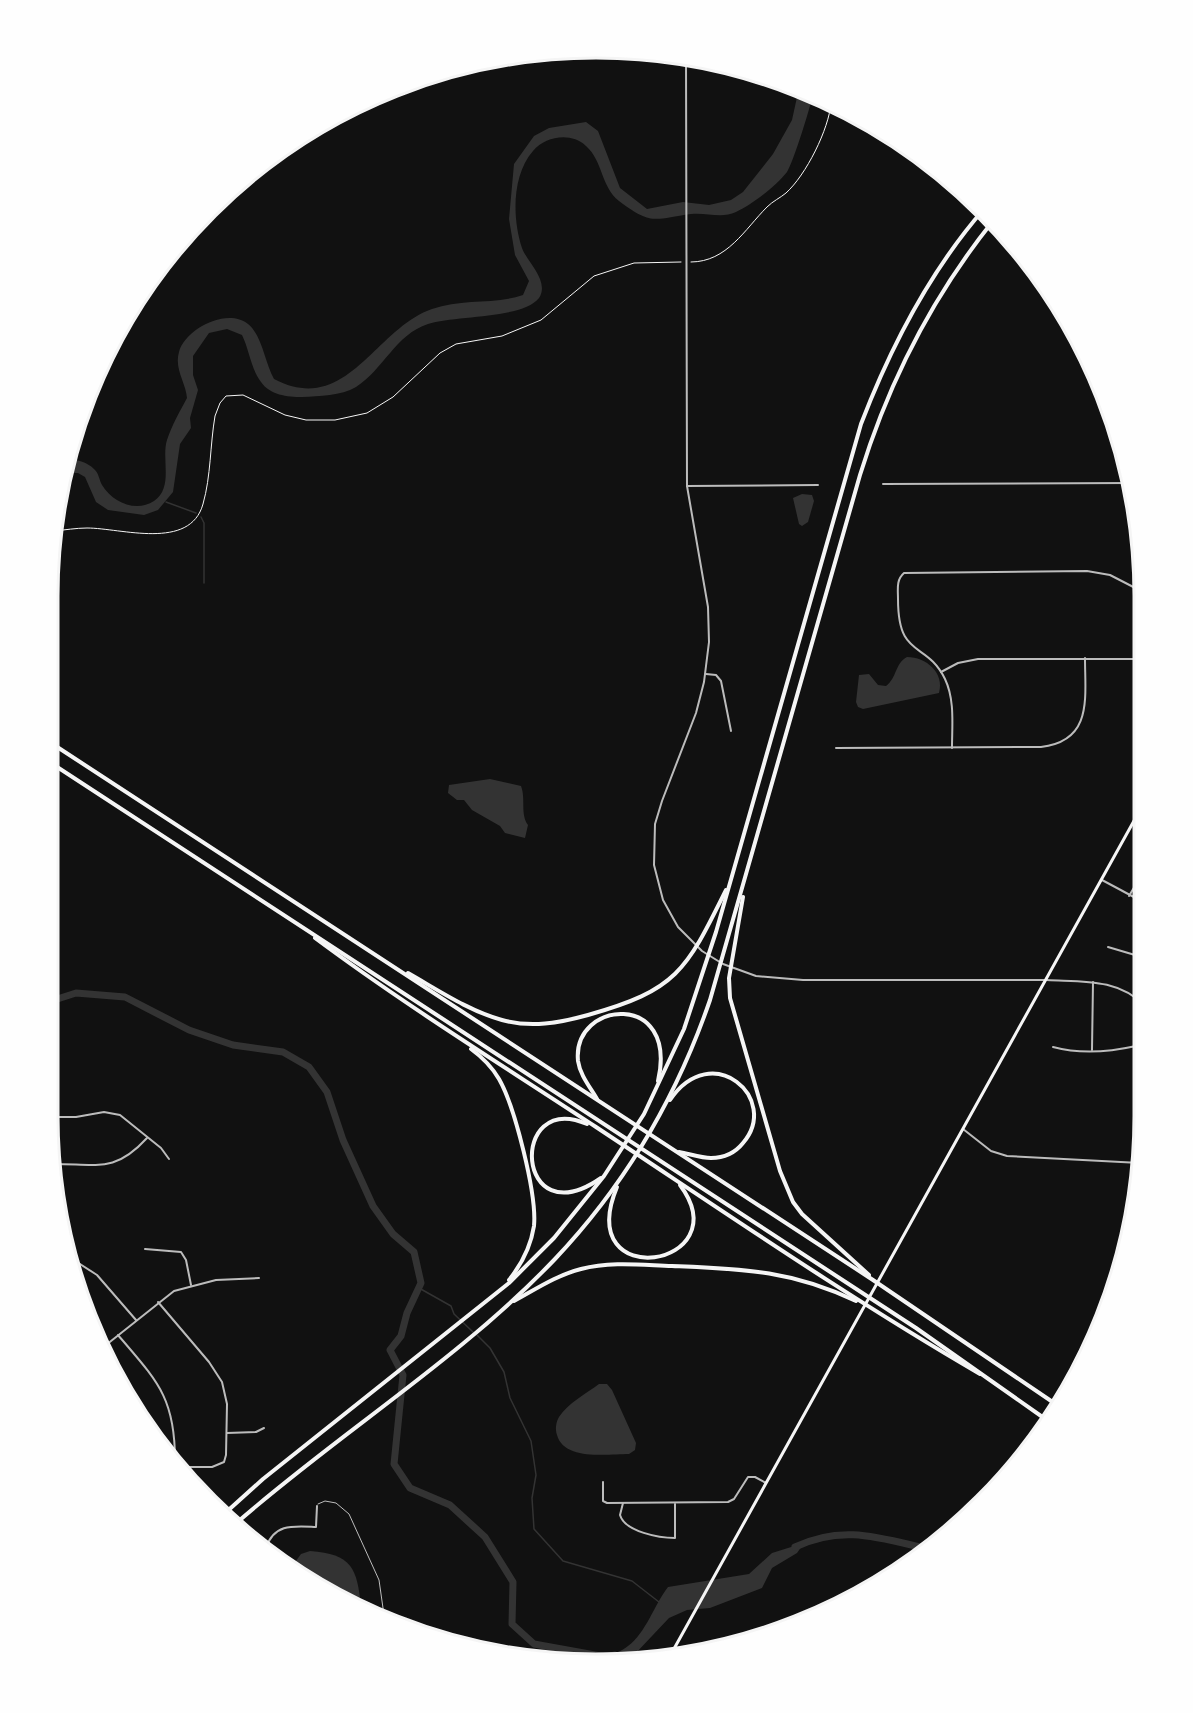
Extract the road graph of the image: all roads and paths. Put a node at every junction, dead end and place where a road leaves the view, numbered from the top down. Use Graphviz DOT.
graph roads {
  1 [pos="686,66"];
  2 [pos="829,112"];
  3 [pos="978,217"];
  4 [pos="988,228"];
  5 [pos="686,262"];
  6 [pos="1122,483"];
  7 [pos="883,484"];
  8 [pos="818,485"];
  9 [pos="687,486"];
  10 [pos="63,530"];
  11 [pos="1134,587"];
  12 [pos="1085,658"];
  13 [pos="1134,658"];
  14 [pos="941,672"];
  15 [pos="706,674"];
  16 [pos="730,731"];
  17 [pos="58,748"];
  18 [pos="836,748"];
  19 [pos="952,748"];
  20 [pos="58,768"];
  21 [pos="1134,821"];
  22 [pos="749,866"];
  23 [pos="1102,880"];
  24 [pos="730,882"];
  25 [pos="1134,888"];
  26 [pos="1129,896"];
  27 [pos="1134,898"];
  28 [pos="293,921"];
  29 [pos="1108,947"];
  30 [pos="372,953"];
  31 [pos="1134,955"];
  32 [pos="1046,980"];
  33 [pos="1093,982"];
  34 [pos="1134,998"];
  35 [pos="449,1031"];
  36 [pos="1134,1046"];
  37 [pos="1053,1047"];
  38 [pos="1092,1050"];
  39 [pos="656,1090"];
  40 [pos="597,1099"];
  41 [pos="58,1116"];
  42 [pos="659,1116"];
  43 [pos="598,1128"];
  44 [pos="963,1129"];
  45 [pos="147,1137"];
  46 [pos="676,1151"];
  47 [pos="169,1159"];
  48 [pos="1132,1163"];
  49 [pos="61,1164"];
  50 [pos="604,1176"];
  51 [pos="620,1179"];
  52 [pos="678,1182"];
  53 [pos="145,1249"];
  54 [pos="79,1264"];
  55 [pos="259,1278"];
  56 [pos="873,1280"];
  57 [pos="191,1285"];
  58 [pos="501,1290"];
  59 [pos="158,1302"];
  60 [pos="508,1304"];
  61 [pos="865,1304"];
  62 [pos="136,1320"];
  63 [pos="118,1335"];
  64 [pos="109,1343"];
  65 [pos="1006,1389"];
  66 [pos="1052,1402"];
  67 [pos="1043,1417"];
  68 [pos="264,1428"];
  69 [pos="226,1433"];
  70 [pos="174,1449"];
  71 [pos="189,1467"];
  72 [pos="603,1482"];
  73 [pos="766,1483"];
  74 [pos="622,1503"];
  75 [pos="675,1503"];
  76 [pos="317,1506"];
  77 [pos="229,1509"];
  78 [pos="241,1520"];
  79 [pos="268,1542"];
  80 [pos="383,1610"];
  81 [pos="674,1649"];
  1 -- 5 [label="street"];
  2 -- 5 [label="path"];
  3 -- 24 [label="highway"];
  4 -- 22 [label="highway"];
  5 -- 9 [label="street"];
  5 -- 10 [label="path"];
  6 -- 7 [label="street"];
  8 -- 9 [label="street"];
  9 -- 15 [label="street"];
  11 -- 14 [label="street"];
  12 -- 13 [label="street"];
  12 -- 14 [label="street"];
  12 -- 19 [label="street"];
  14 -- 19 [label="street"];
  15 -- 16 [label="street"];
  15 -- 32 [label="street"];
  17 -- 30 [label="highway"];
  18 -- 19 [label="street"];
  20 -- 28 [label="highway"];
  21 -- 23 [label="main road"];
  22 -- 42 [label="highway"];
  22 -- 56 [label="highway"];
  23 -- 26 [label="street"];
  23 -- 32 [label="main road"];
  24 -- 30 [label="highway"];
  24 -- 39 [label="highway"];
  25 -- 26 [label="street"];
  26 -- 27 [label="street"];
  28 -- 35 [label="highway"];
  28 -- 65 [label="highway"];
  29 -- 31 [label="street"];
  30 -- 40 [label="highway"];
  32 -- 33 [label="street"];
  32 -- 44 [label="main road"];
  33 -- 34 [label="street"];
  33 -- 38 [label="street"];
  35 -- 43 [label="highway"];
  35 -- 58 [label="highway"];
  36 -- 38 [label="street"];
  37 -- 38 [label="street"];
  39 -- 40 [label="highway"];
  39 -- 50 [label="highway"];
  40 -- 46 [label="highway"];
  41 -- 45 [label="street"];
  42 -- 46 [label="highway"];
  42 -- 51 [label="highway"];
  43 -- 50 [label="highway"];
  43 -- 52 [label="highway"];
  44 -- 48 [label="street"];
  44 -- 73 [label="main road"];
  45 -- 47 [label="street"];
  45 -- 49 [label="street"];
  46 -- 56 [label="highway"];
  50 -- 58 [label="highway"];
  51 -- 52 [label="highway"];
  51 -- 60 [label="highway"];
  52 -- 61 [label="highway"];
  53 -- 57 [label="street"];
  54 -- 62 [label="street"];
  55 -- 57 [label="street"];
  56 -- 66 [label="highway"];
  57 -- 59 [label="street"];
  58 -- 77 [label="highway"];
  59 -- 62 [label="street"];
  59 -- 69 [label="street"];
  60 -- 61 [label="highway"];
  60 -- 78 [label="highway"];
  61 -- 65 [label="highway"];
  62 -- 63 [label="street"];
  63 -- 64 [label="street"];
  63 -- 70 [label="street"];
  65 -- 67 [label="highway"];
  68 -- 69 [label="street"];
  69 -- 71 [label="street"];
  72 -- 74 [label="street"];
  73 -- 75 [label="street"];
  73 -- 81 [label="main road"];
  74 -- 75 [label="street"];
  74 -- 75 [label="street"];
  76 -- 79 [label="street"];
  76 -- 80 [label="lane"];
}
